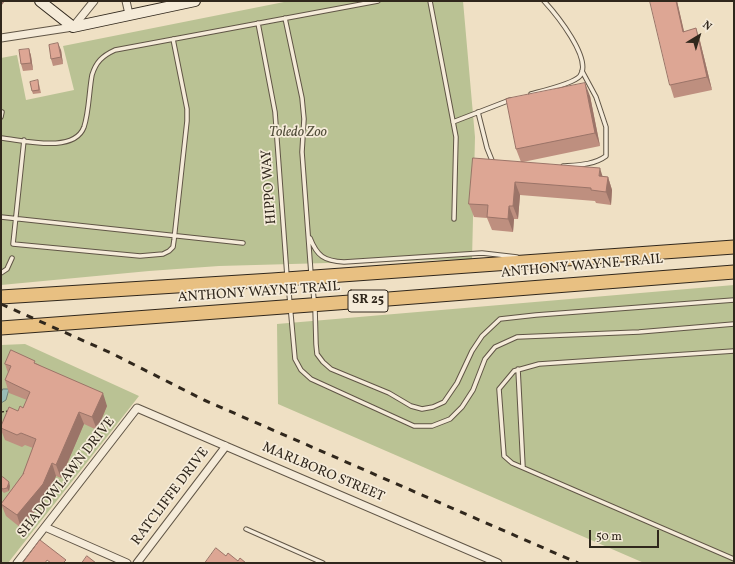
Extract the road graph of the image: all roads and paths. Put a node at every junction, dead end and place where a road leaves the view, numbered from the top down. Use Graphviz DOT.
graph roads {
  1 [pos="40,1"];
  2 [pos="94,1"];
  3 [pos="126,1"];
  4 [pos="195,1"];
  5 [pos="378,1"];
  6 [pos="430,1"];
  7 [pos="544,1"];
  8 [pos="129,14"];
  9 [pos="285,18"];
  10 [pos="258,23"];
  11 [pos="73,27"];
  12 [pos="1,38"];
  13 [pos="173,40"];
  14 [pos="582,71"];
  15 [pos="526,95"];
  16 [pos="512,99"];
  17 [pos="478,112"];
  18 [pos="453,122"];
  19 [pos="1,138"];
  20 [pos="24,140"];
  21 [pos="497,166"];
  22 [pos="556,167"];
  23 [pos="1,217"];
  24 [pos="16,218"];
  25 [pos="454,219"];
  26 [pos="175,236"];
  27 [pos="309,236"];
  28 [pos="242,243"];
  29 [pos="734,247"];
  30 [pos="12,258"];
  31 [pos="550,260"];
  32 [pos="734,272"];
  33 [pos="1,273"];
  34 [pos="312,277"];
  35 [pos="288,279"];
  36 [pos="1,297"];
  37 [pos="734,300"];
  38 [pos="314,305"];
  39 [pos="290,307"];
  40 [pos="734,324"];
  41 [pos="1,328"];
  42 [pos="734,351"];
  43 [pos="518,369"];
  44 [pos="137,408"];
  45 [pos="12,411"];
  46 [pos="1,412"];
  47 [pos="226,446"];
  48 [pos="523,467"];
  49 [pos="45,527"];
  50 [pos="246,529"];
  51 [pos="734,559"];
  52 [pos="17,563"];
  53 [pos="127,563"];
  54 [pos="137,563"];
  55 [pos="323,563"];
  56 [pos="498,563"];
  1 -- 11 [label="street"];
  2 -- 11 [label="street"];
  3 -- 8 [label="street"];
  4 -- 8 [label="street"];
  5 -- 9 [label="lane"];
  6 -- 18 [label="lane"];
  7 -- 14 [label="lane"];
  8 -- 11 [label="street"];
  9 -- 10 [label="lane"];
  9 -- 27 [label="lane"];
  10 -- 13 [label="lane"];
  10 -- 35 [label="lane, HIPPO WAY"];
  11 -- 12 [label="street"];
  13 -- 20 [label="lane"];
  13 -- 26 [label="lane"];
  14 -- 15 [label="lane"];
  14 -- 22 [label="lane"];
  16 -- 17 [label="lane"];
  17 -- 18 [label="lane"];
  17 -- 21 [label="lane"];
  18 -- 25 [label="lane"];
  19 -- 20 [label="lane"];
  20 -- 24 [label="lane"];
  23 -- 24 [label="lane"];
  24 -- 26 [label="lane"];
  24 -- 26 [label="lane"];
  26 -- 28 [label="lane"];
  27 -- 31 [label="lane"];
  27 -- 34 [label="lane"];
  29 -- 31 [label="highway, ANTHONY WAYNE TRAIL / SR 25"];
  30 -- 33 [label="lane"];
  31 -- 34 [label="highway, ANTHONY WAYNE TRAIL / SR 25"];
  32 -- 38 [label="highway, ANTHONY WAYNE TRAIL / SR 25"];
  34 -- 35 [label="highway, ANTHONY WAYNE TRAIL / SR 25"];
  34 -- 38 [label="lane"];
  35 -- 36 [label="highway, ANTHONY WAYNE TRAIL / SR 25"];
  35 -- 39 [label="lane, HIPPO WAY"];
  37 -- 38 [label="lane"];
  38 -- 39 [label="highway, ANTHONY WAYNE TRAIL / SR 25"];
  39 -- 40 [label="lane, HIPPO WAY"];
  39 -- 41 [label="highway, ANTHONY WAYNE TRAIL / SR 25"];
  42 -- 43 [label="lane"];
  43 -- 48 [label="lane"];
  43 -- 48 [label="lane"];
  44 -- 47 [label="street, MARLBORO STREET"];
  44 -- 49 [label="street, SHADOWLAWN DRIVE"];
  45 -- 46 [label="path"];
  47 -- 54 [label="street, RATCLIFFE DRIVE"];
  47 -- 56 [label="street, MARLBORO STREET"];
  48 -- 51 [label="lane"];
  49 -- 52 [label="street, SHADOWLAWN DRIVE"];
  49 -- 53 [label="street"];
  50 -- 55 [label="lane"];
}
